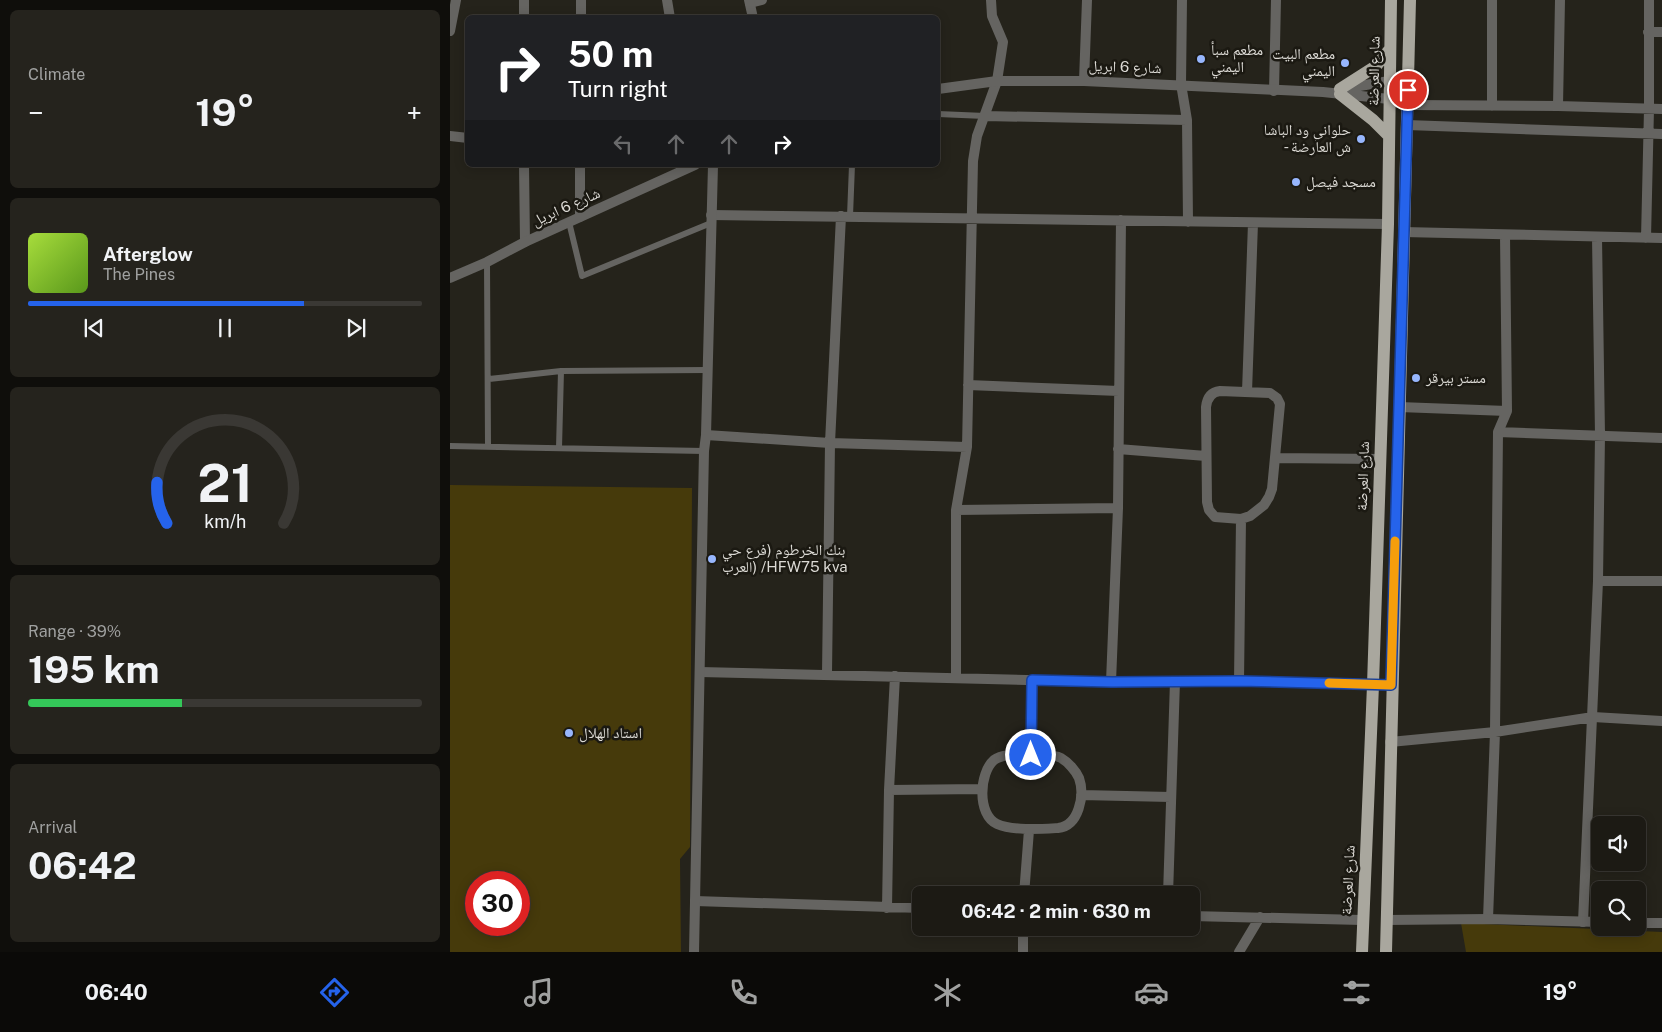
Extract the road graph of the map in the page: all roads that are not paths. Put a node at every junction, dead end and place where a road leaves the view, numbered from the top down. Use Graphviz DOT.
graph roads {
  1 [pos="456,0"];
  2 [pos="524,0"];
  3 [pos="581,0"];
  4 [pos="667,0"];
  5 [pos="762,0"];
  6 [pos="991,0"];
  7 [pos="1087,0"];
  8 [pos="1182,0"];
  9 [pos="1276,0"];
  10 [pos="1392,0"];
  11 [pos="1410,0"];
  12 [pos="1492,0"];
  13 [pos="1560,0"];
  14 [pos="1649,0"];
  15 [pos="750,1"];
  16 [pos="524,15"];
  17 [pos="581,15"];
  18 [pos="670,15"];
  19 [pos="752,15"];
  20 [pos="450,31"];
  21 [pos="1648,32"];
  22 [pos="1662,32"];
  23 [pos="1390,49"];
  24 [pos="1408,80"];
  25 [pos="997,81"];
  26 [pos="1084,81"];
  27 [pos="1389,81"];
  28 [pos="1181,84"];
  29 [pos="940,89"];
  30 [pos="1274,91"];
  31 [pos="1340,92"];
  32 [pos="1389,100"];
  33 [pos="1408,103"];
  34 [pos="1492,106"];
  35 [pos="1558,106"];
  36 [pos="1649,109"];
  37 [pos="1662,109"];
  38 [pos="940,114"];
  39 [pos="985,116"];
  40 [pos="1187,120"];
  41 [pos="1408,125"];
  42 [pos="1648,134"];
  43 [pos="1662,134"];
  44 [pos="450,136"];
  45 [pos="1389,136"];
  46 [pos="465,138"];
  47 [pos="524,167"];
  48 [pos="580,167"];
  49 [pos="691,167"];
  50 [pos="713,167"];
  51 [pos="852,167"];
  52 [pos="846,216"];
  53 [pos="580,217"];
  54 [pos="972,218"];
  55 [pos="711,219"];
  56 [pos="1121,220"];
  57 [pos="569,222"];
  58 [pos="1188,222"];
  59 [pos="1253,223"];
  60 [pos="1388,224"];
  61 [pos="1403,232"];
  62 [pos="1505,235"];
  63 [pos="1597,237"];
  64 [pos="1646,238"];
  65 [pos="1662,238"];
  66 [pos="525,242"];
  67 [pos="487,262"];
  68 [pos="450,278"];
  69 [pos="707,370"];
  70 [pos="561,371"];
  71 [pos="489,379"];
  72 [pos="968,385"];
  73 [pos="1119,391"];
  74 [pos="1247,392"];
  75 [pos="1399,407"];
  76 [pos="1506,410"];
  77 [pos="1498,432"];
  78 [pos="706,435"];
  79 [pos="1600,435"];
  80 [pos="1662,438"];
  81 [pos="830,443"];
  82 [pos="450,446"];
  83 [pos="488,446"];
  84 [pos="967,447"];
  85 [pos="559,448"];
  86 [pos="1118,449"];
  87 [pos="704,451"];
  88 [pos="1206,456"];
  89 [pos="1275,458"];
  90 [pos="1380,460"];
  91 [pos="1118,508"];
  92 [pos="956,510"];
  93 [pos="1241,519"];
  94 [pos="1598,581"];
  95 [pos="1662,581"];
  96 [pos="700,672"];
  97 [pos="828,674"];
  98 [pos="896,676"];
  99 [pos="956,678"];
  100 [pos="1032,680"];
  101 [pos="1174,681"];
  102 [pos="1240,681"];
  103 [pos="1112,682"];
  104 [pos="1373,685"];
  105 [pos="1391,685"];
  106 [pos="1593,717"];
  107 [pos="1662,721"];
  108 [pos="1495,732"];
  109 [pos="1390,742"];
  110 [pos="1031,755"];
  111 [pos="981,788"];
  112 [pos="889,790"];
  113 [pos="1081,795"];
  114 [pos="1171,796"];
  115 [pos="1029,830"];
  116 [pos="1025,886"];
  117 [pos="1168,886"];
  118 [pos="695,901"];
  119 [pos="887,908"];
  120 [pos="912,908"];
  121 [pos="1200,916"];
  122 [pos="1260,917"];
  123 [pos="1488,919"];
  124 [pos="1362,920"];
  125 [pos="1386,920"];
  126 [pos="1583,922"];
  127 [pos="1591,922"];
  128 [pos="1646,923"];
  129 [pos="1662,924"];
  130 [pos="1023,936"];
  131 [pos="694,952"];
  132 [pos="1023,952"];
  133 [pos="1239,952"];
  134 [pos="1362,952"];
  135 [pos="1386,952"];
  1 -- 20 [label="street"];
  2 -- 16 [label="street"];
  3 -- 17 [label="street"];
  4 -- 18 [label="street"];
  5 -- 15 [label="street"];
  6 -- 25 [label="street"];
  7 -- 26 [label="street"];
  8 -- 28 [label="street"];
  9 -- 30 [label="street"];
  10 -- 23 [label="main road, شارع العرضة"];
  11 -- 24 [label="main road"];
  12 -- 34 [label="street"];
  13 -- 35 [label="street"];
  14 -- 21 [label="street"];
  15 -- 19 [label="street"];
  21 -- 22 [label="street"];
  21 -- 36 [label="street"];
  23 -- 27 [label="main road, شارع العرضة"];
  23 -- 31 [label="main road"];
  24 -- 27 [label="street"];
  24 -- 33 [label="main road"];
  25 -- 26 [label="street, شارع 6 ابريل"];
  25 -- 29 [label="street, شارع 6 ابريل"];
  25 -- 39 [label="street"];
  26 -- 28 [label="street, شارع 6 ابريل"];
  27 -- 31 [label="street"];
  27 -- 32 [label="main road, شارع العرضة"];
  28 -- 30 [label="street, شارع 6 ابريل"];
  28 -- 40 [label="street"];
  30 -- 31 [label="street, شارع 6 ابريل"];
  31 -- 32 [label="street, شارع 6 ابريل"];
  31 -- 45 [label="main road"];
  32 -- 33 [label="street, شارع 6 ابريل"];
  32 -- 45 [label="main road, شارع العرضة"];
  33 -- 34 [label="street, شارع 6 ابريل"];
  33 -- 41 [label="main road"];
  34 -- 35 [label="street, شارع 6 ابريل"];
  35 -- 36 [label="street, شارع 6 ابريل"];
  36 -- 37 [label="street, شارع 6 ابريل"];
  36 -- 42 [label="street"];
  38 -- 39 [label="lane"];
  39 -- 40 [label="street"];
  39 -- 54 [label="street"];
  40 -- 58 [label="street"];
  41 -- 42 [label="street"];
  41 -- 61 [label="main road"];
  42 -- 43 [label="street"];
  42 -- 64 [label="street"];
  44 -- 46 [label="street"];
  45 -- 60 [label="main road, شارع العرضة"];
  47 -- 66 [label="street"];
  48 -- 53 [label="street"];
  49 -- 53 [label="street, شارع 6 ابريل"];
  50 -- 55 [label="street"];
  51 -- 52 [label="lane"];
  52 -- 54 [label="street"];
  52 -- 55 [label="street"];
  52 -- 81 [label="street"];
  53 -- 57 [label="street, شارع 6 ابريل"];
  54 -- 56 [label="street"];
  54 -- 72 [label="street"];
  55 -- 57 [label="lane"];
  55 -- 69 [label="street"];
  56 -- 58 [label="street"];
  56 -- 73 [label="street"];
  57 -- 66 [label="street, شارع 6 ابريل"];
  58 -- 59 [label="street"];
  59 -- 60 [label="street"];
  59 -- 74 [label="street"];
  60 -- 90 [label="main road, شارع العرضة"];
  61 -- 62 [label="street"];
  61 -- 75 [label="main road"];
  62 -- 63 [label="street"];
  62 -- 76 [label="street"];
  63 -- 64 [label="street"];
  63 -- 79 [label="street"];
  64 -- 65 [label="street"];
  66 -- 67 [label="street, شارع 6 ابريل"];
  67 -- 68 [label="street, شارع 6 ابريل"];
  67 -- 71 [label="lane"];
  69 -- 70 [label="lane"];
  69 -- 78 [label="street"];
  70 -- 71 [label="lane"];
  70 -- 85 [label="lane"];
  71 -- 83 [label="lane"];
  72 -- 73 [label="street"];
  72 -- 84 [label="street"];
  73 -- 86 [label="street"];
  74 -- 88 [label="street"];
  74 -- 89 [label="street"];
  75 -- 76 [label="street"];
  75 -- 105 [label="main road"];
  76 -- 77 [label="street"];
  77 -- 79 [label="street"];
  77 -- 108 [label="street"];
  78 -- 81 [label="street"];
  78 -- 87 [label="street"];
  79 -- 80 [label="street"];
  79 -- 94 [label="street"];
  81 -- 84 [label="street"];
  81 -- 97 [label="street"];
  82 -- 83 [label="lane"];
  83 -- 85 [label="lane"];
  84 -- 92 [label="street"];
  85 -- 87 [label="lane"];
  86 -- 88 [label="street"];
  86 -- 91 [label="street"];
  87 -- 96 [label="street"];
  88 -- 93 [label="street"];
  89 -- 90 [label="street"];
  89 -- 93 [label="street"];
  90 -- 104 [label="main road, شارع العرضة"];
  91 -- 92 [label="street"];
  91 -- 103 [label="street"];
  92 -- 99 [label="street"];
  93 -- 102 [label="street"];
  94 -- 95 [label="street"];
  94 -- 106 [label="street"];
  96 -- 97 [label="street"];
  96 -- 118 [label="street"];
  97 -- 98 [label="street"];
  98 -- 99 [label="street"];
  98 -- 112 [label="street"];
  99 -- 100 [label="street"];
  100 -- 103 [label="street"];
  100 -- 110 [label="street"];
  101 -- 102 [label="street"];
  101 -- 103 [label="street"];
  101 -- 114 [label="street"];
  102 -- 104 [label="street"];
  104 -- 105 [label="street"];
  104 -- 124 [label="main road, شارع العرضة"];
  105 -- 109 [label="main road"];
  106 -- 107 [label="street"];
  106 -- 108 [label="street"];
  106 -- 126 [label="street"];
  108 -- 109 [label="street"];
  108 -- 123 [label="street"];
  109 -- 125 [label="main road"];
  110 -- 111 [label="street"];
  110 -- 113 [label="street"];
  111 -- 112 [label="street"];
  111 -- 115 [label="street"];
  112 -- 119 [label="street"];
  113 -- 114 [label="street"];
  113 -- 115 [label="street"];
  114 -- 117 [label="street"];
  115 -- 116 [label="street"];
  118 -- 119 [label="street"];
  118 -- 131 [label="street"];
  119 -- 120 [label="street"];
  121 -- 122 [label="street"];
  122 -- 124 [label="street"];
  122 -- 133 [label="street"];
  123 -- 125 [label="street"];
  123 -- 126 [label="street"];
  124 -- 134 [label="main road, شارع العرضة"];
  125 -- 135 [label="main road"];
  126 -- 127 [label="street"];
  128 -- 129 [label="street"];
  130 -- 132 [label="street"];
}
